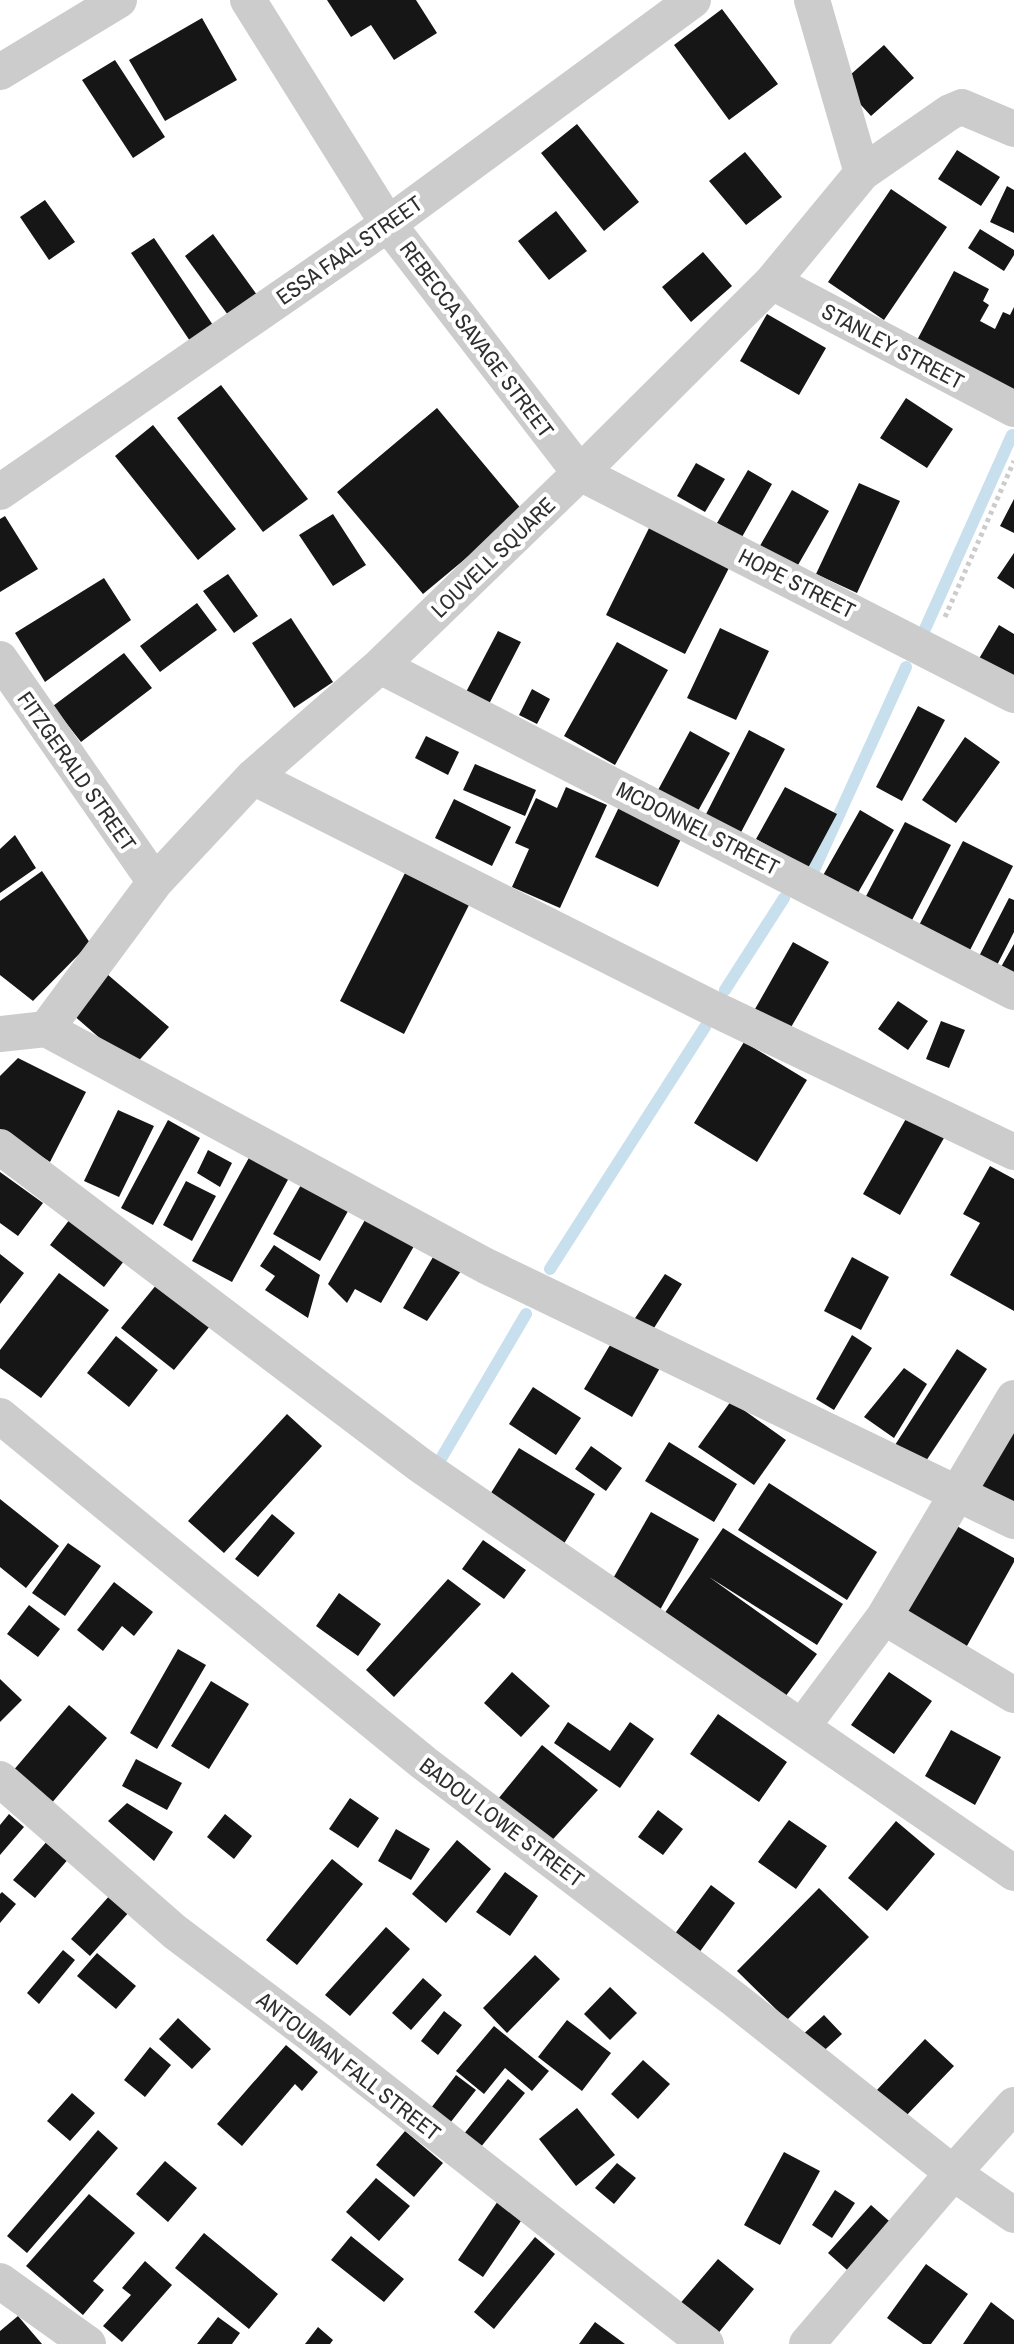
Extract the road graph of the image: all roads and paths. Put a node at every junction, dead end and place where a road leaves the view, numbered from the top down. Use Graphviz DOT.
graph roads {
  1 [pos="119,0"];
  2 [pos="248,0"];
  3 [pos="693,0"];
  4 [pos="812,0"];
  5 [pos="0,72"];
  6 [pos="1014,129"];
  7 [pos="862,173"];
  8 [pos="388,224"];
  9 [pos="772,282"];
  10 [pos="1014,409"];
  11 [pos="1014,461"];
  12 [pos="580,473"];
  13 [pos="0,492"];
  14 [pos="930,651"];
  15 [pos="0,659"];
  16 [pos="380,666"];
  17 [pos="1014,695"];
  18 [pos="253,777"];
  19 [pos="155,882"];
  20 [pos="1014,992"];
  21 [pos="46,1029"];
  22 [pos="0,1034"];
  23 [pos="0,1147"];
  24 [pos="1014,1152"];
  25 [pos="1014,1398"];
  26 [pos="0,1416"];
  27 [pos="957,1492"];
  28 [pos="1014,1521"];
  29 [pos="884,1617"];
  30 [pos="1014,1695"];
  31 [pos="802,1727"];
  32 [pos="0,1779"];
  33 [pos="1014,1873"];
  34 [pos="1014,2105"];
  35 [pos="953,2173"];
  36 [pos="1014,2215"];
  37 [pos="0,2281"];
  38 [pos="88,2344"];
  39 [pos="706,2344"];
  40 [pos="807,2344"];
  1 -- 5 [label="street"];
  2 -- 8 [label="street, REBECCA SAVAGE STREET"];
  3 -- 8 [label="street, ESSA FAAL STREET"];
  4 -- 7 [label="street"];
  6 -- 7 [label="street, LOUVELL SQUARE"];
  7 -- 9 [label="street, LOUVELL SQUARE"];
  8 -- 12 [label="street, REBECCA SAVAGE STREET"];
  8 -- 13 [label="street, ESSA FAAL STREET"];
  9 -- 10 [label="street, STANLEY STREET"];
  9 -- 12 [label="street, LOUVELL SQUARE"];
  11 -- 14 [label="path"];
  12 -- 14 [label="street, HOPE STREET"];
  12 -- 16 [label="street, LOUVELL SQUARE"];
  14 -- 17 [label="street, HOPE STREET"];
  15 -- 19 [label="street, FITZGERALD STREET"];
  16 -- 18 [label="street, LOUVELL SQUARE"];
  16 -- 20 [label="street, MCDONNEL STREET"];
  18 -- 19 [label="street, LOUVELL SQUARE"];
  18 -- 24 [label="street"];
  19 -- 21 [label="street, LOUVELL SQUARE"];
  21 -- 22 [label="street"];
  21 -- 27 [label="street"];
  23 -- 31 [label="street"];
  25 -- 27 [label="street"];
  26 -- 35 [label="street, BADOU LOWE STREET"];
  27 -- 28 [label="street"];
  27 -- 29 [label="street"];
  29 -- 30 [label="street"];
  29 -- 31 [label="street"];
  31 -- 33 [label="street"];
  32 -- 39 [label="street, ANTOUMAN FALL STREET"];
  34 -- 35 [label="street"];
  35 -- 36 [label="street, BADOU LOWE STREET"];
  35 -- 40 [label="street"];
  37 -- 38 [label="street"];
}
